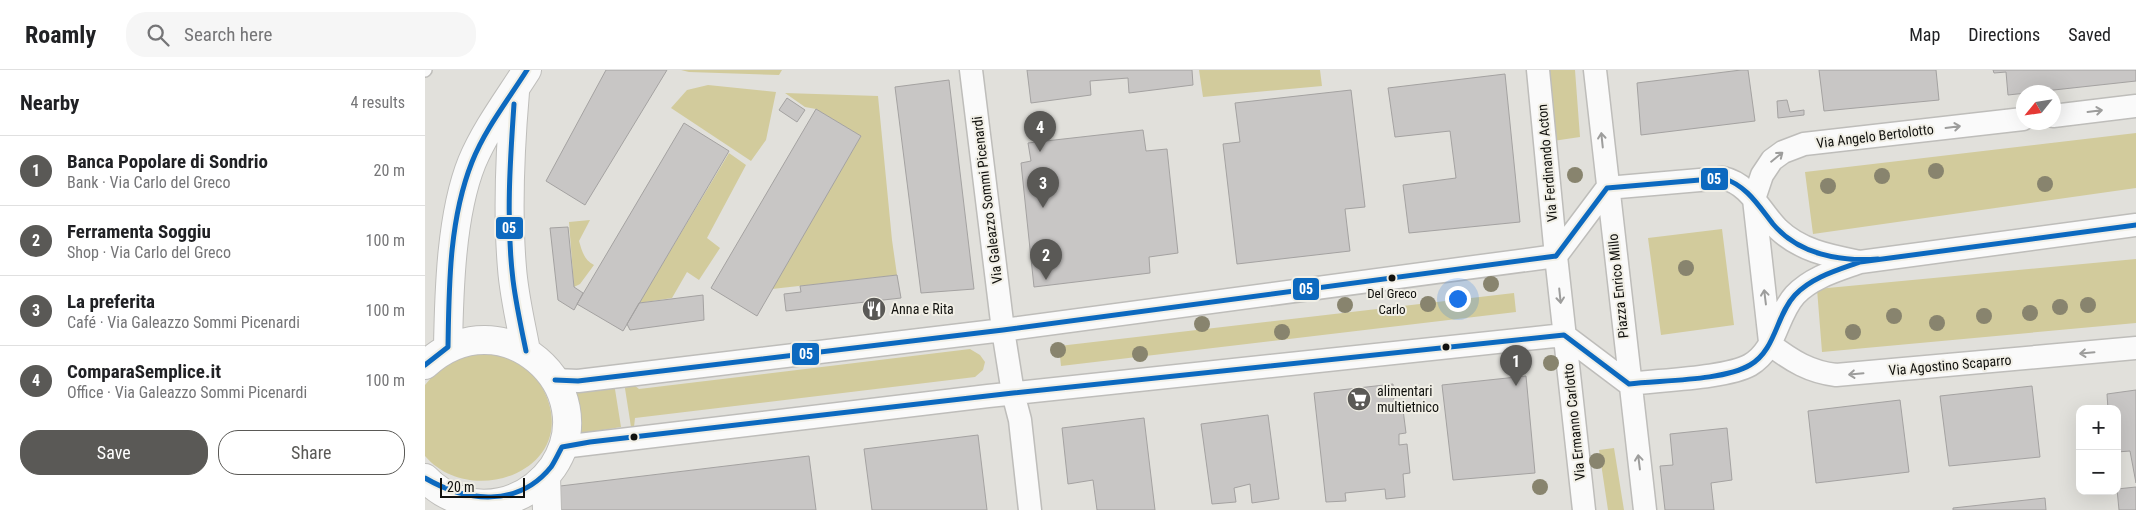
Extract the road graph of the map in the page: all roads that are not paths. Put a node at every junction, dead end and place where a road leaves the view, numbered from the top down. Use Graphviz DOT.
graph roads {
  1 [pos="971,70"];
  2 [pos="1538,70"];
  3 [pos="1595,70"];
  4 [pos="521,79"];
  5 [pos="2136,106"];
  6 [pos="2061,115"];
  7 [pos="2016,120"];
  8 [pos="1607,188"];
  9 [pos="1754,199"];
  10 [pos="2136,225"];
  11 [pos="1556,256"];
  12 [pos="1860,262"];
  13 [pos="1003,330"];
  14 [pos="1564,334"];
  15 [pos="1771,345"];
  16 [pos="448,347"];
  17 [pos="2136,348"];
  18 [pos="526,351"];
  19 [pos="425,365"];
  20 [pos="555,380"];
  21 [pos="1629,384"];
  22 [pos="1013,393"];
  23 [pos="562,447"];
  24 [pos="545,477"];
  25 [pos="431,492"];
  26 [pos="547,510"];
  27 [pos="1030,510"];
  28 [pos="1584,510"];
  29 [pos="1645,510"];
  1 -- 13 [label="street, Via Galeazzo Sommi Picenardi"];
  2 -- 11 [label="street, Via Ferdinando Acton"];
  8 -- 3 [label="street, one-way"];
  4 -- 16 [label="street"];
  4 -- 18 [label="street"];
  6 -- 5 [label="street, one-way"];
  9 -- 7 [label="street, Via Angelo Bertolotto, one-way"];
  8 -- 9 [label="street"];
  8 -- 11 [label="street"];
  8 -- 21 [label="street, Piazza Enrico Millo"];
  9 -- 12 [label="street"];
  15 -- 9 [label="street, one-way"];
  10 -- 12 [label="street"];
  11 -- 13 [label="street"];
  11 -- 14 [label="street, one-way"];
  12 -- 15 [label="street"];
  13 -- 20 [label="street"];
  13 -- 22 [label="street, Via Galeazzo Sommi Picenardi"];
  14 -- 21 [label="street"];
  14 -- 22 [label="street"];
  14 -- 28 [label="street, Via Ermanno Carlotto"];
  17 -- 15 [label="street, Via Agostino Scaparro, one-way"];
  15 -- 21 [label="street"];
  16 -- 18 [label="street"];
  16 -- 19 [label="street"];
  18 -- 20 [label="street"];
  20 -- 23 [label="street"];
  29 -- 21 [label="street, one-way"];
  22 -- 23 [label="street"];
  22 -- 27 [label="street, Via Galeazzo Sommi Picenardi"];
  23 -- 24 [label="street"];
  24 -- 25 [label="street"];
  24 -- 26 [label="street"];
}
